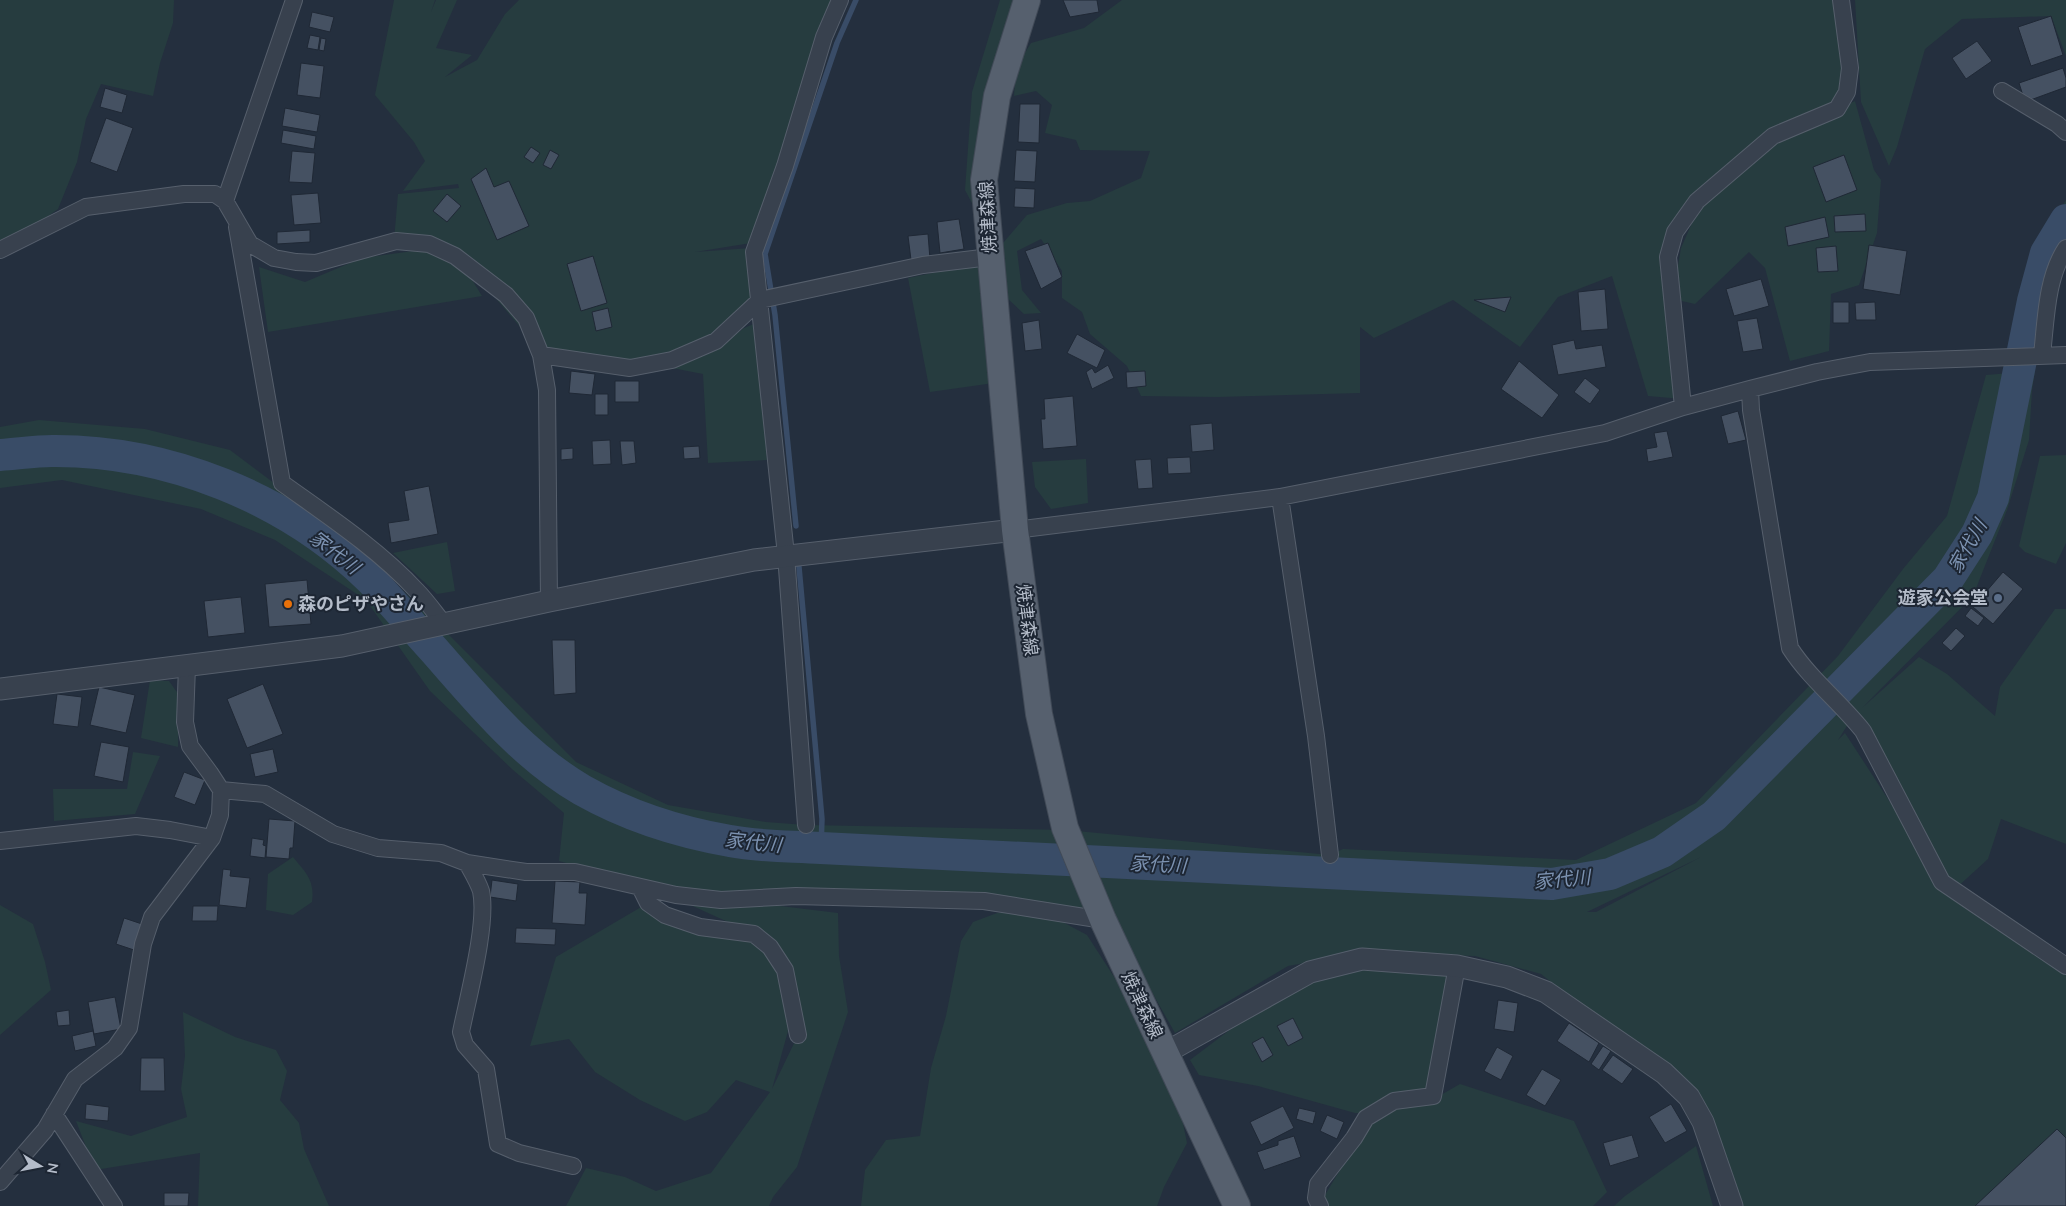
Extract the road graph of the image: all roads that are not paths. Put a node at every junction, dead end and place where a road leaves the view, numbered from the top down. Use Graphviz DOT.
graph roads {
  1 [pos="294,0"];
  2 [pos="840,0"];
  3 [pos="1027,0"];
  4 [pos="1841,0"];
  5 [pos="2002,91"];
  6 [pos="2066,132"];
  7 [pos="225,201"];
  8 [pos="235,218"];
  9 [pos="2066,248"];
  10 [pos="0,250"];
  11 [pos="990,257"];
  12 [pos="762,299"];
  13 [pos="2066,354"];
  14 [pos="541,355"];
  15 [pos="2042,355"];
  16 [pos="1750,389"];
  17 [pos="1683,407"];
  18 [pos="1280,497"];
  19 [pos="1015,530"];
  20 [pos="786,556"];
  21 [pos="549,601"];
  22 [pos="436,625"];
  23 [pos="187,666"];
  24 [pos="0,689"];
  25 [pos="221,790"];
  26 [pos="806,825"];
  27 [pos="212,838"];
  28 [pos="0,841"];
  29 [pos="1330,855"];
  30 [pos="467,863"];
  31 [pos="640,887"];
  32 [pos="1103,920"];
  33 [pos="1457,966"];
  34 [pos="2066,966"];
  35 [pos="798,1035"];
  36 [pos="1165,1053"];
  37 [pos="54,1114"];
  38 [pos="573,1166"];
  39 [pos="0,1182"];
  40 [pos="114,1206"];
  41 [pos="1237,1206"];
  42 [pos="1320,1206"];
  43 [pos="1732,1206"];
  1 -- 7 [label="street"];
  2 -- 12 [label="street"];
  3 -- 11 [label="main road, 焼津森線"];
  4 -- 17 [label="street"];
  5 -- 6 [label="street"];
  7 -- 8 [label="street"];
  7 -- 10 [label="street"];
  8 -- 14 [label="street"];
  8 -- 22 [label="street"];
  9 -- 15 [label="street"];
  11 -- 12 [label="street"];
  11 -- 19 [label="main road, 焼津森線"];
  12 -- 14 [label="street"];
  12 -- 20 [label="street"];
  13 -- 15 [label="street"];
  14 -- 21 [label="street"];
  15 -- 16 [label="street"];
  16 -- 17 [label="street"];
  16 -- 34 [label="street"];
  17 -- 18 [label="street"];
  18 -- 19 [label="street"];
  18 -- 29 [label="street"];
  19 -- 20 [label="street"];
  19 -- 32 [label="main road, 焼津森線"];
  20 -- 21 [label="street"];
  20 -- 26 [label="street"];
  21 -- 22 [label="street"];
  22 -- 23 [label="street"];
  23 -- 24 [label="street"];
  23 -- 25 [label="street"];
  25 -- 27 [label="street"];
  25 -- 30 [label="street"];
  27 -- 28 [label="street"];
  27 -- 37 [label="street"];
  30 -- 31 [label="street"];
  30 -- 38 [label="street"];
  31 -- 32 [label="street"];
  31 -- 35 [label="street"];
  32 -- 36 [label="main road, 焼津森線"];
  33 -- 36 [label="street"];
  33 -- 42 [label="street"];
  33 -- 43 [label="street"];
  36 -- 41 [label="main road, 焼津森線"];
  37 -- 39 [label="street"];
  37 -- 40 [label="street"];
}
